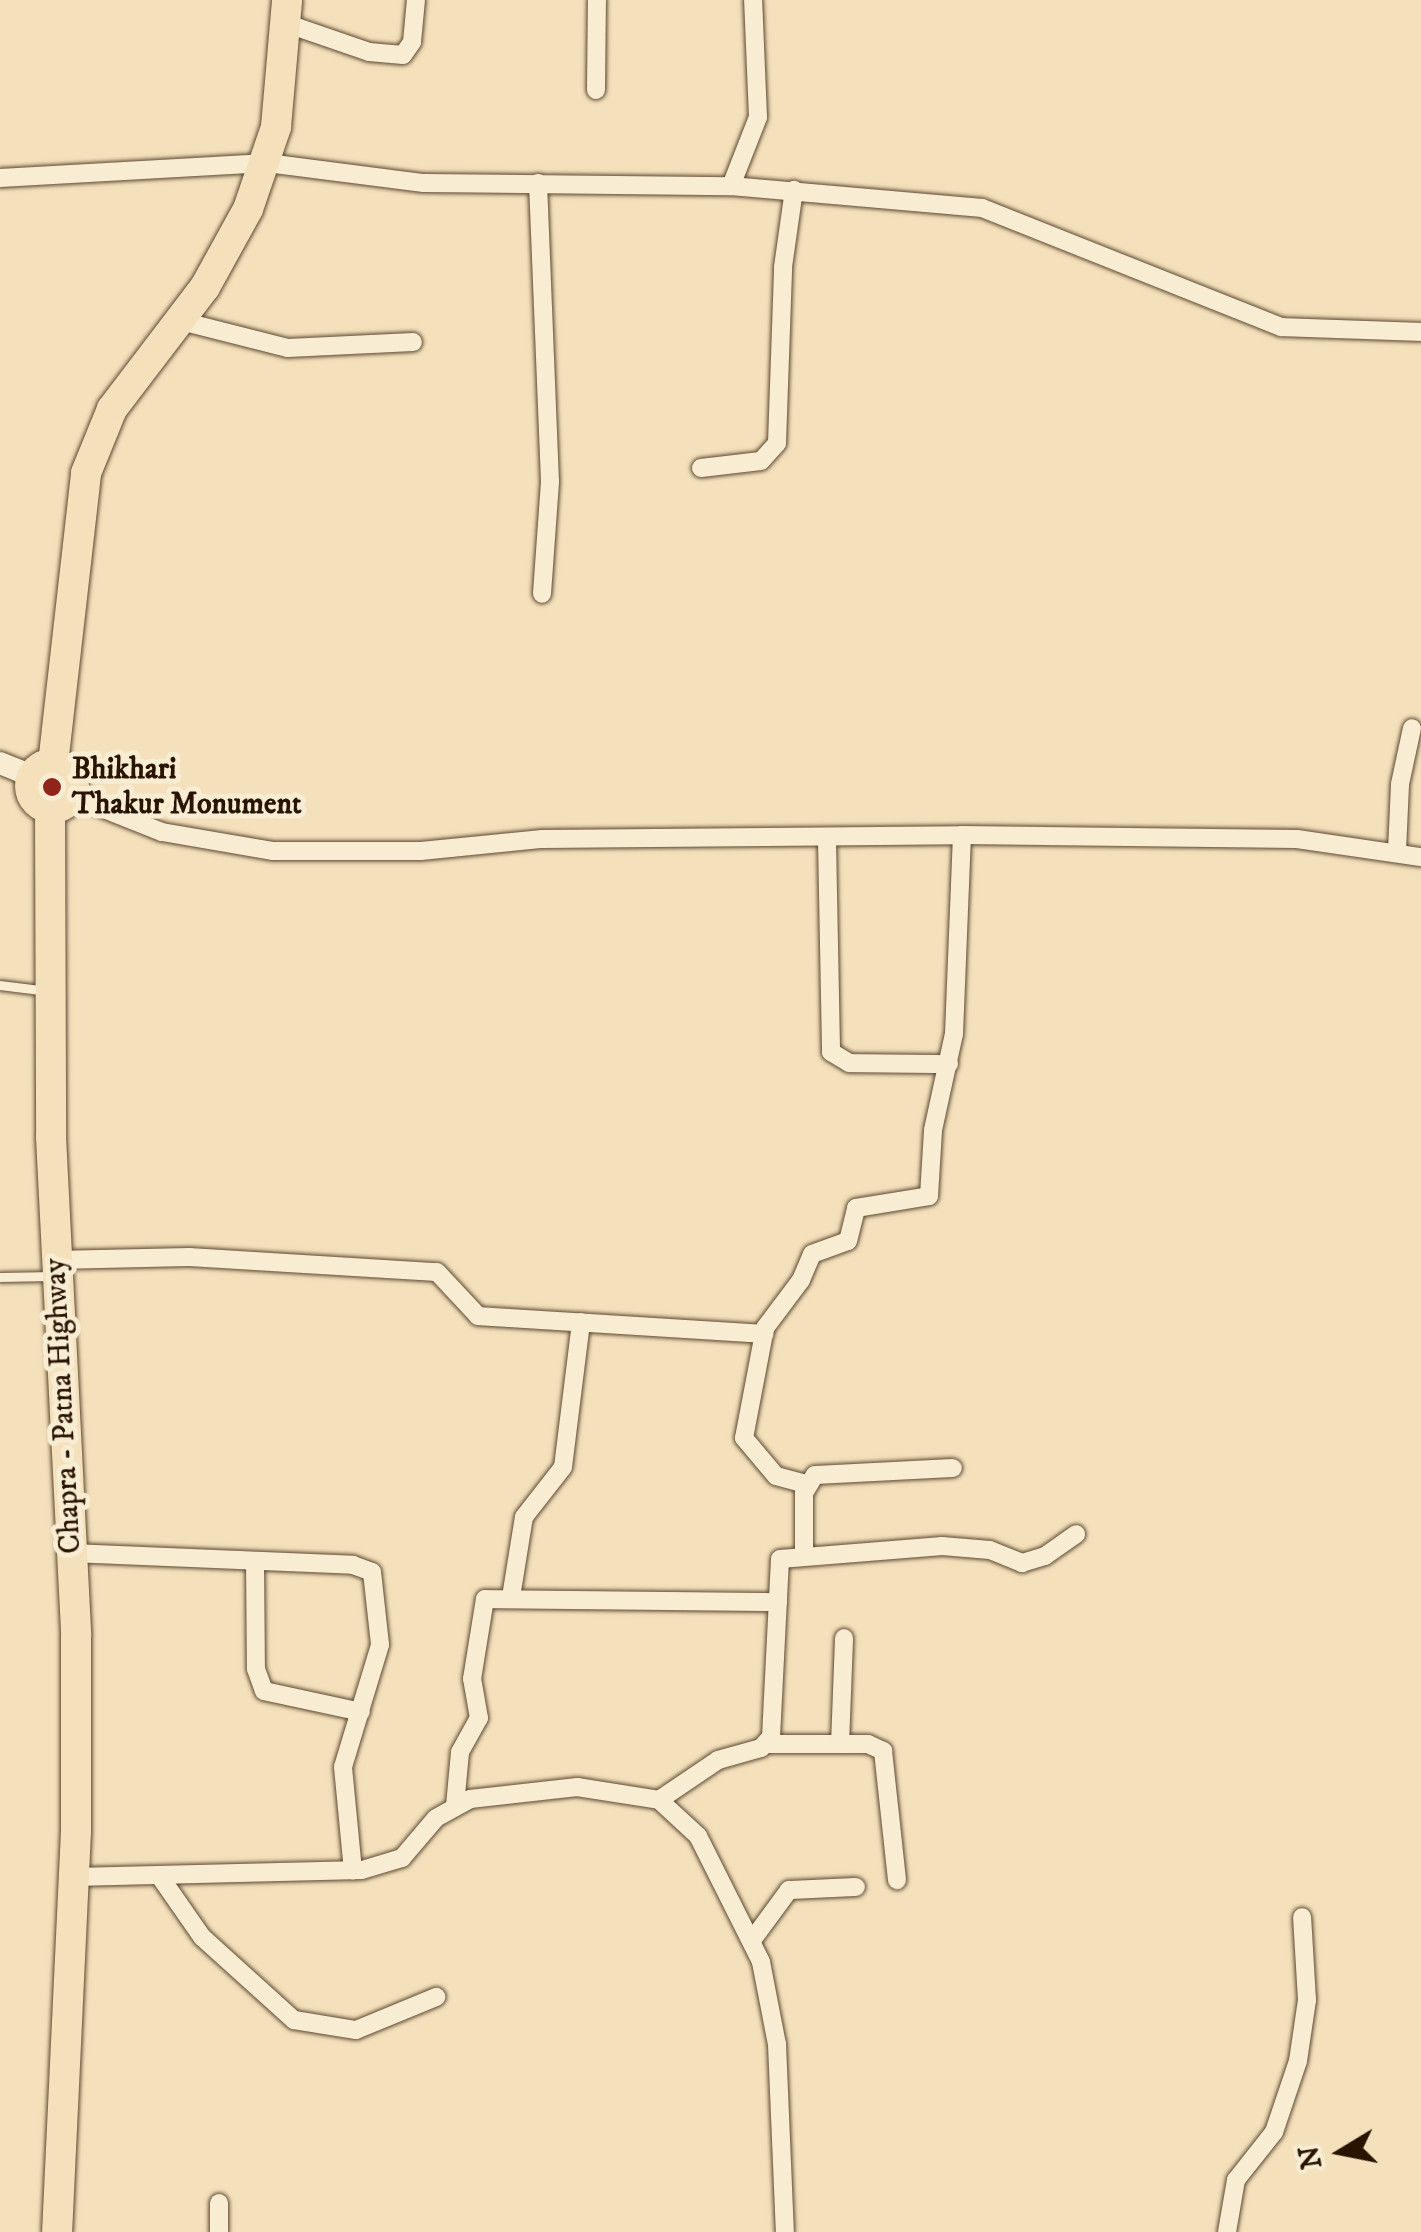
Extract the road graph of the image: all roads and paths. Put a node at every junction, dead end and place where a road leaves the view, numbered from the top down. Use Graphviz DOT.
graph roads {
  1 [pos="416,0"];
  2 [pos="597,0"];
  3 [pos="752,0"];
  4 [pos="286,12"];
  5 [pos="596,90"];
  6 [pos="267,163"];
  7 [pos="0,178"];
  8 [pos="538,183"];
  9 [pos="731,186"];
  10 [pos="794,190"];
  11 [pos="181,321"];
  12 [pos="1421,332"];
  13 [pos="412,342"];
  14 [pos="701,468"];
  15 [pos="542,594"];
  16 [pos="1412,728"];
  17 [pos="0,763"];
  18 [pos="43,770"];
  19 [pos="61,802"];
  20 [pos="962,835"];
  21 [pos="827,840"];
  22 [pos="1397,851"];
  23 [pos="1421,857"];
  24 [pos="0,986"];
  25 [pos="50,991"];
  26 [pos="949,1064"];
  27 [pos="56,1268"];
  28 [pos="0,1277"];
  29 [pos="581,1322"];
  30 [pos="764,1334"];
  31 [pos="953,1468"];
  32 [pos="806,1484"];
  33 [pos="1076,1534"];
  34 [pos="71,1553"];
  35 [pos="804,1554"];
  36 [pos="255,1561"];
  37 [pos="511,1597"];
  38 [pos="778,1602"];
  39 [pos="844,1638"];
  40 [pos="361,1712"];
  41 [pos="767,1744"];
  42 [pos="840,1744"];
  43 [pos="659,1800"];
  44 [pos="455,1806"];
  45 [pos="353,1871"];
  46 [pos="74,1877"];
  47 [pos="160,1878"];
  48 [pos="897,1880"];
  49 [pos="856,1886"];
  50 [pos="1302,1916"];
  51 [pos="753,1939"];
  52 [pos="436,1997"];
  53 [pos="68,2004"];
  54 [pos="219,2203"];
  55 [pos="50,2232"];
  56 [pos="58,2232"];
  57 [pos="219,2232"];
  58 [pos="785,2232"];
  59 [pos="1227,2232"];
  1 -- 4 [label="street"];
  2 -- 5 [label="street"];
  3 -- 9 [label="street"];
  4 -- 6 [label="highway"];
  6 -- 7 [label="street"];
  6 -- 8 [label="street"];
  6 -- 11 [label="highway"];
  8 -- 9 [label="street"];
  8 -- 15 [label="street"];
  9 -- 10 [label="street"];
  10 -- 12 [label="street"];
  10 -- 14 [label="street"];
  11 -- 13 [label="street"];
  11 -- 18 [label="highway"];
  16 -- 22 [label="street"];
  17 -- 18 [label="street"];
  18 -- 19 [label="highway"];
  19 -- 21 [label="street"];
  19 -- 25 [label="highway, Chapra - Patna Highway"];
  20 -- 21 [label="street"];
  20 -- 22 [label="street"];
  20 -- 26 [label="street"];
  21 -- 26 [label="street"];
  22 -- 23 [label="street"];
  24 -- 25 [label="lane"];
  25 -- 27 [label="highway, Chapra - Patna Highway"];
  26 -- 30 [label="street"];
  27 -- 28 [label="lane"];
  27 -- 29 [label="street"];
  27 -- 34 [label="highway, Chapra - Patna Highway"];
  29 -- 30 [label="street"];
  29 -- 37 [label="street"];
  30 -- 32 [label="street"];
  31 -- 32 [label="street"];
  32 -- 35 [label="street"];
  33 -- 35 [label="street"];
  34 -- 36 [label="street"];
  34 -- 46 [label="highway, Chapra - Patna Highway"];
  35 -- 38 [label="street"];
  36 -- 40 [label="street"];
  36 -- 40 [label="street"];
  37 -- 38 [label="street"];
  37 -- 44 [label="street"];
  38 -- 41 [label="street"];
  39 -- 42 [label="street"];
  40 -- 45 [label="street"];
  41 -- 42 [label="street"];
  41 -- 43 [label="street"];
  42 -- 48 [label="street"];
  43 -- 44 [label="street"];
  43 -- 51 [label="street"];
  44 -- 45 [label="street"];
  45 -- 47 [label="street"];
  46 -- 47 [label="street"];
  46 -- 53 [label="highway, Chapra - Patna Highway"];
  47 -- 52 [label="street"];
  49 -- 51 [label="street"];
  50 -- 59 [label="street"];
  51 -- 58 [label="street"];
  53 -- 55 [label="highway, Chapra - Patna Highway"];
  53 -- 56 [label="highway, Chapra - Patna Highway"];
  54 -- 57 [label="street"];
}
